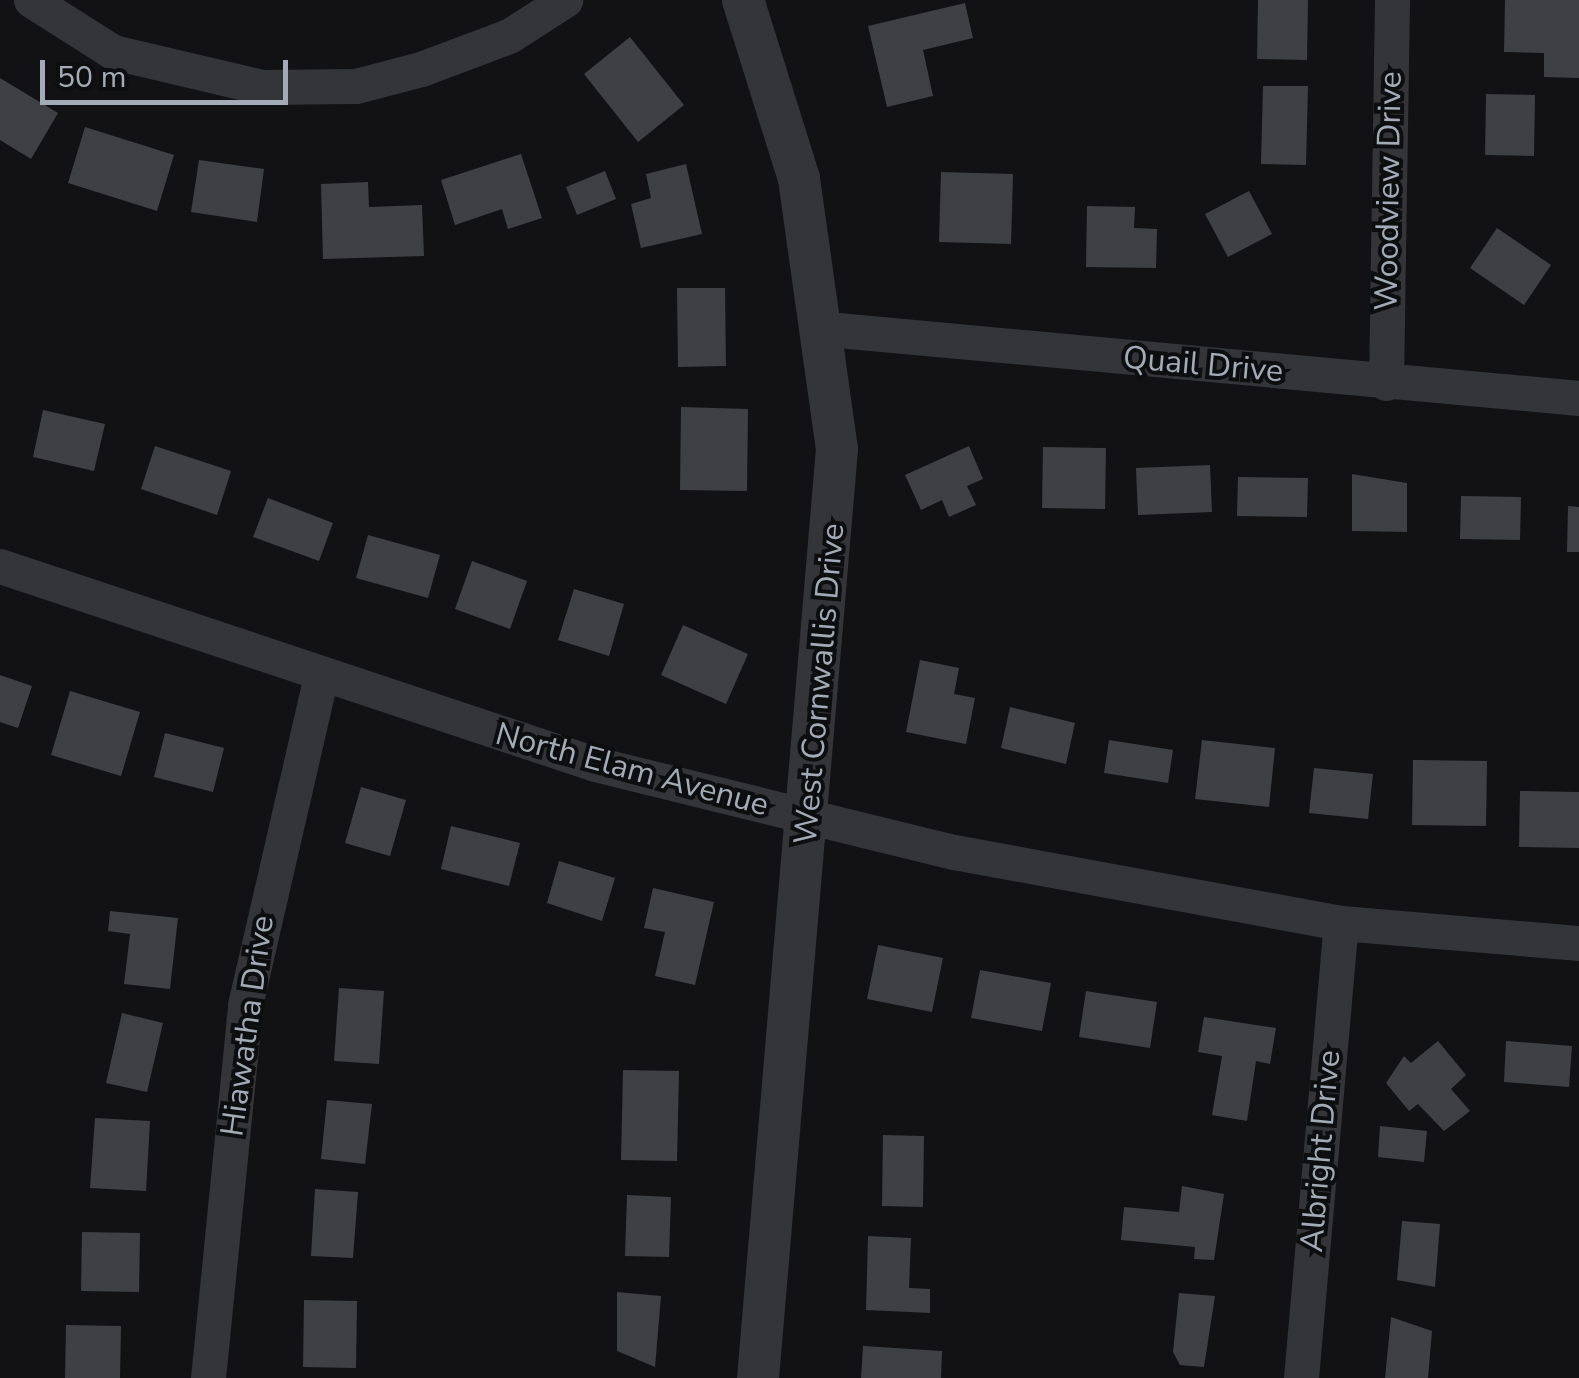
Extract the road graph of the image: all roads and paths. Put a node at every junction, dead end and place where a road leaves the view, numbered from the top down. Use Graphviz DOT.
graph roads {
  1 [pos="31,0"];
  2 [pos="565,0"];
  3 [pos="743,0"];
  4 [pos="1392,0"];
  5 [pos="827,329"];
  6 [pos="1386,383"];
  7 [pos="1579,398"];
  8 [pos="0,566"];
  9 [pos="320,679"];
  10 [pos="810,818"];
  11 [pos="1341,923"];
  12 [pos="1579,943"];
  13 [pos="208,1378"];
  14 [pos="758,1378"];
  15 [pos="1300,1378"];
  1 -- 2 [label="street"];
  3 -- 5 [label="street, West Cornwallis Drive"];
  4 -- 6 [label="street, Woodview Drive"];
  5 -- 6 [label="street, Quail Drive"];
  5 -- 10 [label="street, West Cornwallis Drive"];
  6 -- 7 [label="street, Quail Drive"];
  8 -- 9 [label="street, North Elam Avenue"];
  9 -- 10 [label="street, North Elam Avenue"];
  9 -- 13 [label="street, Hiawatha Drive"];
  10 -- 11 [label="street, North Elam Avenue"];
  10 -- 14 [label="street, West Cornwallis Drive"];
  11 -- 12 [label="street, North Elam Avenue"];
  11 -- 15 [label="street, Albright Drive"];
}
